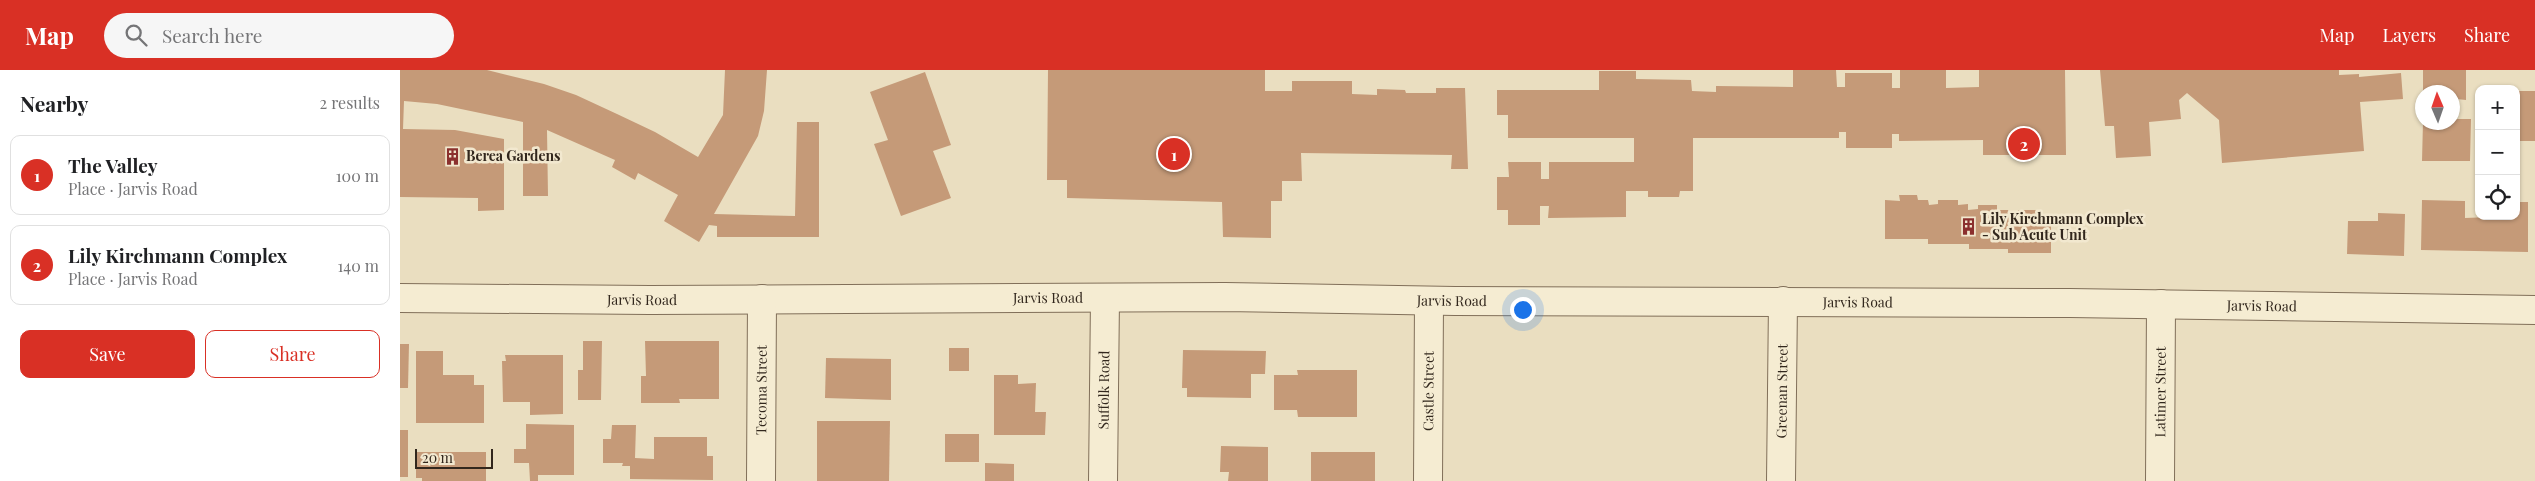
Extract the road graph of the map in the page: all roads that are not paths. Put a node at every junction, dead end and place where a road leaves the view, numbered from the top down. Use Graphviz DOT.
graph roads {
  1 [pos="400,298"];
  2 [pos="1105,298"];
  3 [pos="762,299"];
  4 [pos="1429,301"];
  5 [pos="1783,301"];
  6 [pos="2161,304"];
  7 [pos="2535,310"];
  8 [pos="761,481"];
  9 [pos="1103,481"];
  10 [pos="1428,481"];
  11 [pos="1781,481"];
  12 [pos="2160,481"];
  1 -- 3 [label="street, Jarvis Road"];
  2 -- 3 [label="street, Jarvis Road"];
  2 -- 4 [label="street, Jarvis Road"];
  2 -- 9 [label="street, Suffolk Road"];
  3 -- 8 [label="street, Tecoma Street"];
  4 -- 5 [label="street, Jarvis Road"];
  4 -- 10 [label="street, Castle Street"];
  5 -- 6 [label="street, Jarvis Road"];
  5 -- 11 [label="street, Greenan Street"];
  6 -- 7 [label="street, Jarvis Road"];
  6 -- 12 [label="street, Latimer Street"];
}
